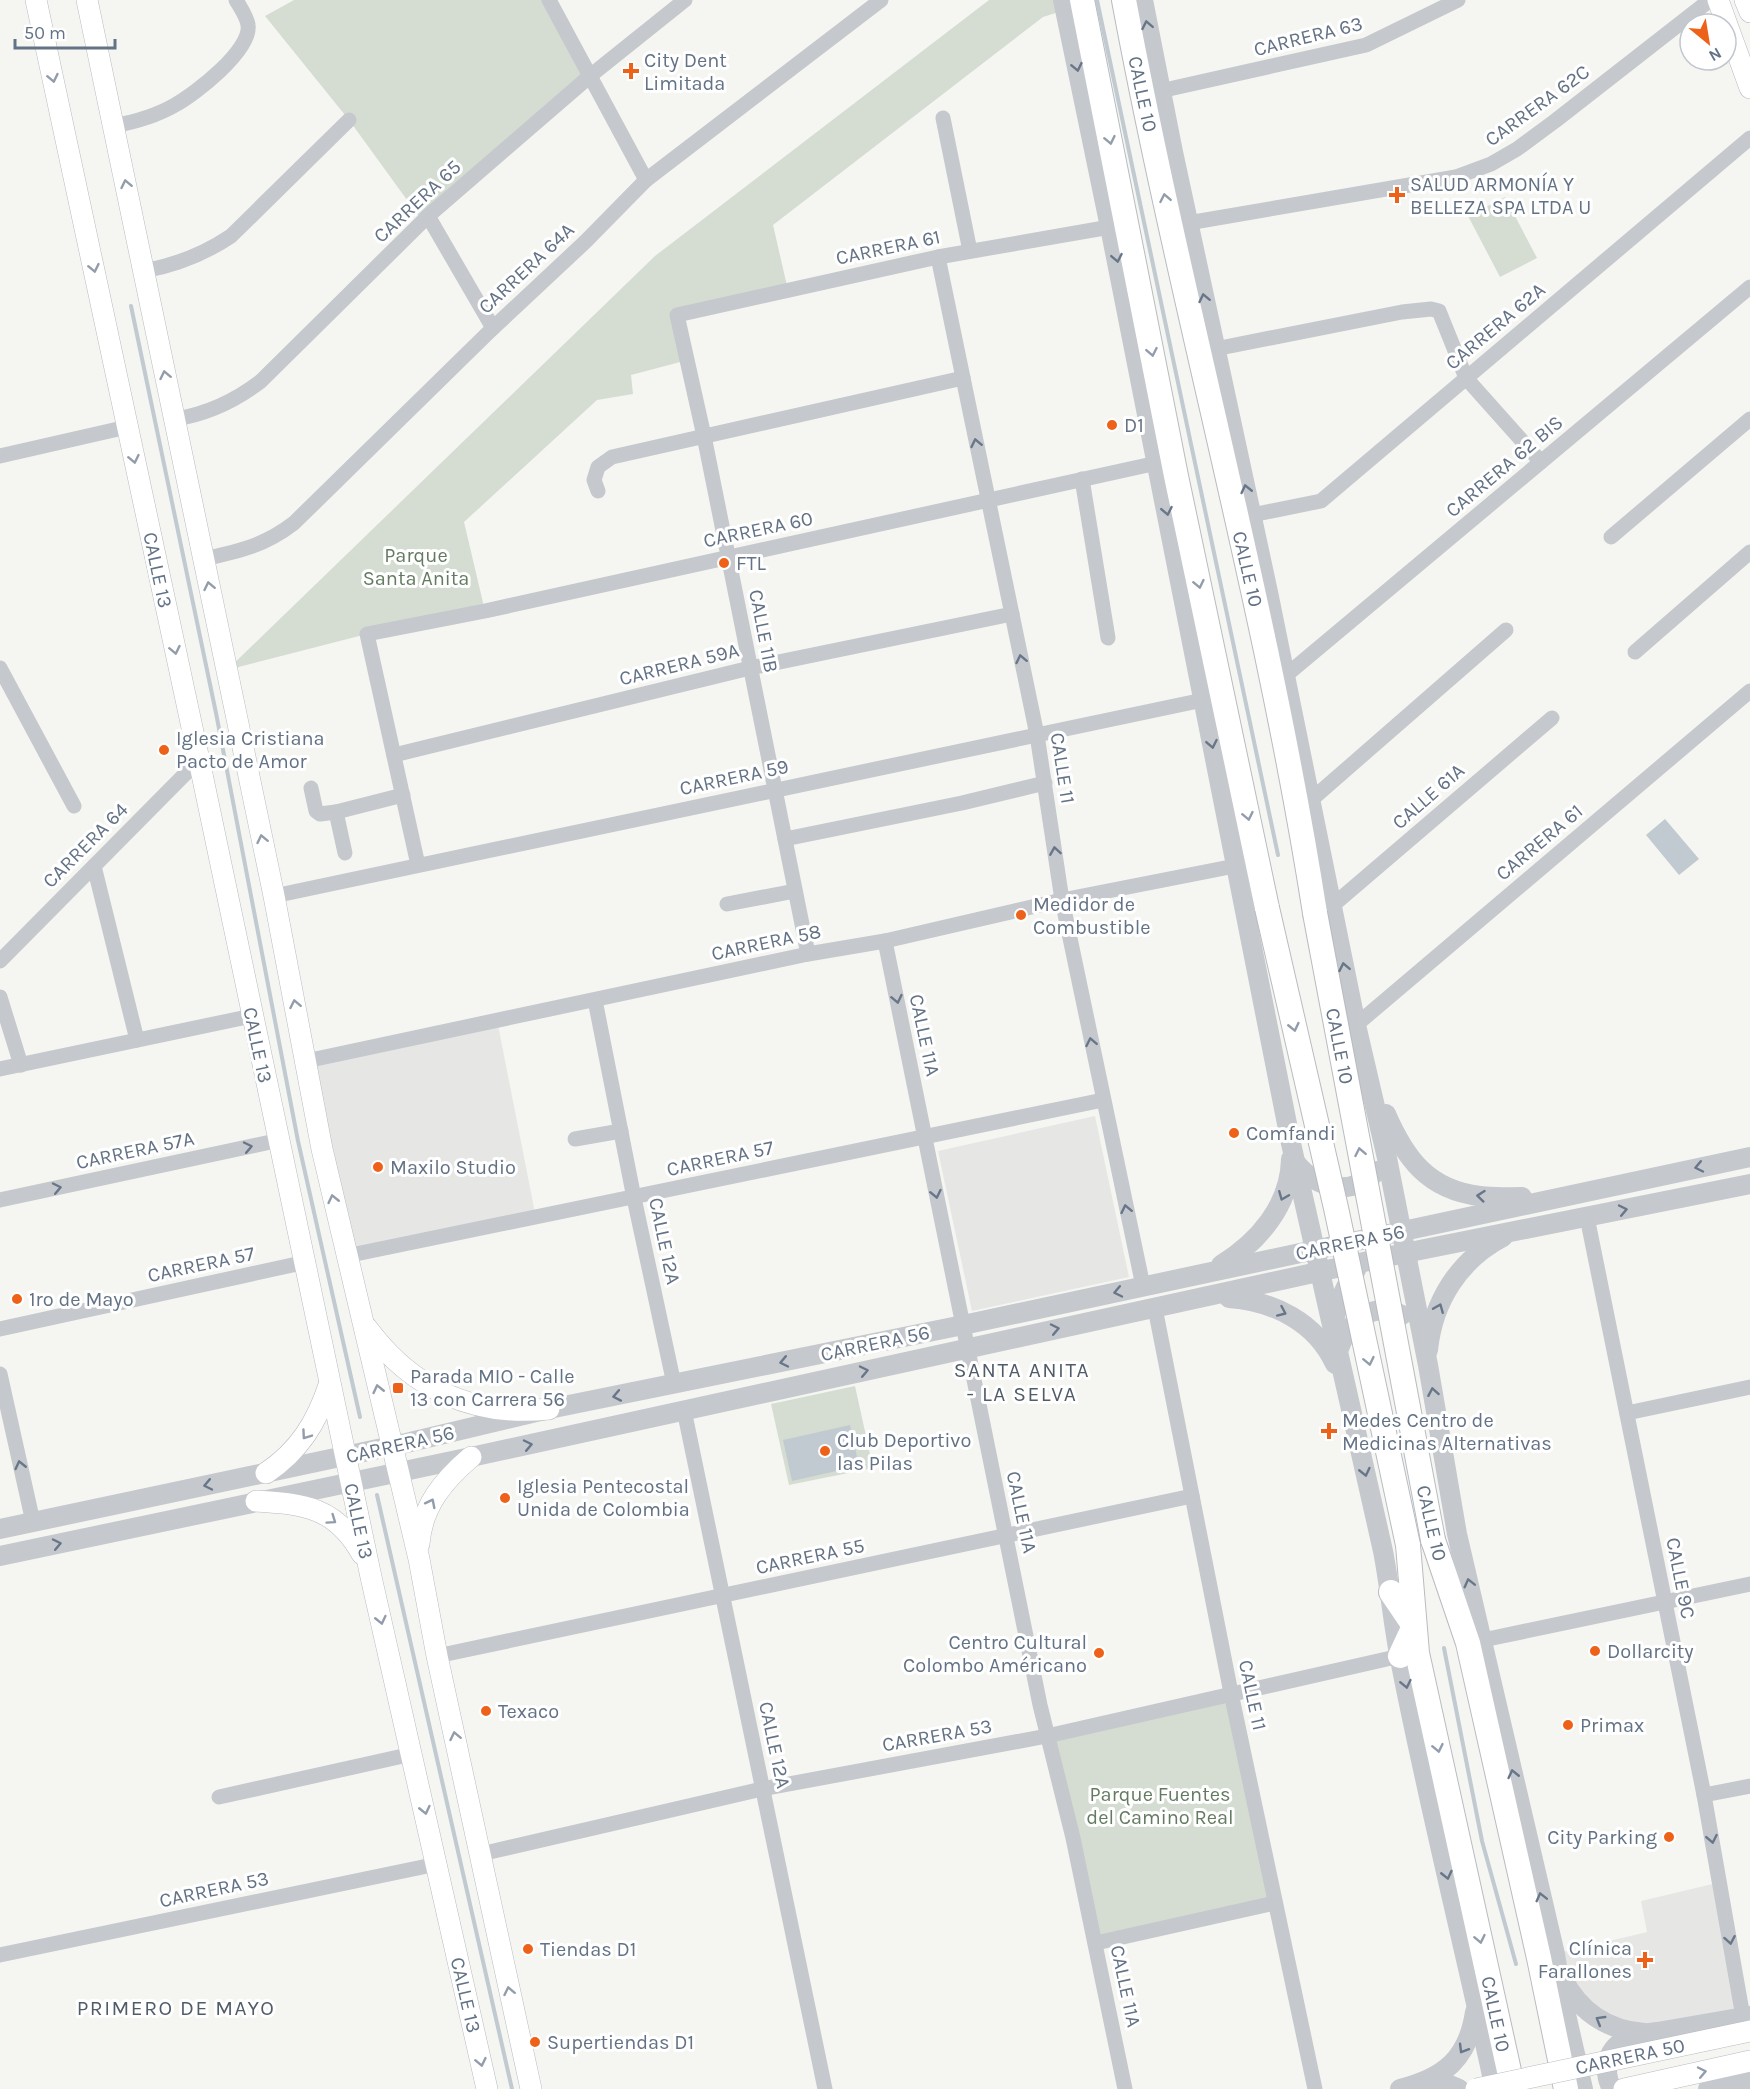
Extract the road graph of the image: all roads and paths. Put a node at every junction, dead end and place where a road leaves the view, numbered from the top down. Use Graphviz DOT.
graph roads {
  1 [pos="36,0"];
  2 [pos="87,0"];
  3 [pos="549,0"];
  4 [pos="685,0"];
  5 [pos="880,0"];
  6 [pos="1063,0"];
  7 [pos="1082,0"];
  8 [pos="1124,0"];
  9 [pos="1143,0"];
  10 [pos="1458,0"];
  11 [pos="1710,0"];
  12 [pos="1718,0"];
  13 [pos="1745,0"];
  14 [pos="239,5"];
  15 [pos="1750,12"];
  16 [pos="590,76"];
  17 [pos="1750,88"];
  18 [pos="1160,91"];
  19 [pos="943,118"];
  20 [pos="349,120"];
  21 [pos="114,126"];
  22 [pos="1750,138"];
  23 [pos="1165,154"];
  24 [pos="646,180"];
  25 [pos="428,216"];
  26 [pos="1188,223"];
  27 [pos="1110,226"];
  28 [pos="970,252"];
  29 [pos="938,257"];
  30 [pos="144,271"];
  31 [pos="1750,287"];
  32 [pos="677,315"];
  33 [pos="493,328"];
  34 [pos="1215,349"];
  35 [pos="963,378"];
  36 [pos="1466,378"];
  37 [pos="175,419"];
  38 [pos="1750,419"];
  39 [pos="128,427"];
  40 [pos="704,436"];
  41 [pos="1226,436"];
  42 [pos="0,456"];
  43 [pos="1541,462"];
  44 [pos="1164,473"];
  45 [pos="1082,479"];
  46 [pos="598,491"];
  47 [pos="988,500"];
  48 [pos="1252,515"];
  49 [pos="1611,537"];
  50 [pos="1750,552"];
  51 [pos="728,557"];
  52 [pos="204,559"];
  53 [pos="1012,614"];
  54 [pos="1506,630"];
  55 [pos="1108,638"];
  56 [pos="1635,652"];
  57 [pos="0,668"];
  58 [pos="750,668"];
  59 [pos="1284,677"];
  60 [pos="1750,691"];
  61 [pos="1203,700"];
  62 [pos="1552,718"];
  63 [pos="1037,735"];
  64 [pos="394,755"];
  65 [pos="199,760"];
  66 [pos="1045,783"];
  67 [pos="311,788"];
  68 [pos="775,790"];
  69 [pos="403,795"];
  70 [pos="1311,801"];
  71 [pos="74,806"];
  72 [pos="336,812"];
  73 [pos="1310,830"];
  74 [pos="785,839"];
  75 [pos="345,853"];
  76 [pos="418,865"];
  77 [pos="94,866"];
  78 [pos="1244,873"];
  79 [pos="795,891"];
  80 [pos="274,896"];
  81 [pos="1062,900"];
  82 [pos="727,904"];
  83 [pos="1324,909"];
  84 [pos="885,941"];
  85 [pos="808,954"];
  86 [pos="0,961"];
  87 [pos="0,997"];
  88 [pos="596,1000"];
  89 [pos="252,1016"];
  90 [pos="1356,1025"];
  91 [pos="136,1040"];
  92 [pos="306,1061"];
  93 [pos="21,1065"];
  94 [pos="0,1069"];
  95 [pos="1369,1074"];
  96 [pos="1103,1100"];
  97 [pos="621,1131"];
  98 [pos="925,1137"];
  99 [pos="575,1139"];
  100 [pos="1290,1139"];
  101 [pos="280,1140"];
  102 [pos="1750,1157"];
  103 [pos="1296,1163"];
  104 [pos="1388,1167"];
  105 [pos="1750,1184"];
  106 [pos="1302,1194"];
  107 [pos="634,1197"];
  108 [pos="1561,1197"];
  109 [pos="0,1200"];
  110 [pos="1587,1217"];
  111 [pos="1525,1228"];
  112 [pos="1401,1232"];
  113 [pos="1315,1249"];
  114 [pos="1365,1251"];
  115 [pos="1405,1253"];
  116 [pos="346,1256"];
  117 [pos="306,1262"];
  118 [pos="1320,1272"];
  119 [pos="1196,1275"];
  120 [pos="1143,1286"];
  121 [pos="1184,1301"];
  122 [pos="1155,1308"];
  123 [pos="1416,1309"];
  124 [pos="363,1323"];
  125 [pos="963,1325"];
  126 [pos="1332,1328"];
  127 [pos="0,1329"];
  128 [pos="1420,1330"];
  129 [pos="968,1348"];
  130 [pos="1338,1351"];
  131 [pos="1428,1365"];
  132 [pos="0,1374"];
  133 [pos="1344,1383"];
  134 [pos="329,1384"];
  135 [pos="674,1384"];
  136 [pos="1750,1386"];
  137 [pos="549,1409"];
  138 [pos="684,1410"];
  139 [pos="1627,1413"];
  140 [pos="392,1446"];
  141 [pos="345,1456"];
  142 [pos="471,1457"];
  143 [pos="398,1472"];
  144 [pos="266,1473"];
  145 [pos="351,1481"];
  146 [pos="1192,1496"];
  147 [pos="256,1501"];
  148 [pos="33,1522"];
  149 [pos="0,1529"];
  150 [pos="1006,1536"];
  151 [pos="0,1556"];
  152 [pos="419,1559"];
  153 [pos="371,1577"];
  154 [pos="1750,1584"];
  155 [pos="1391,1592"];
  156 [pos="722,1596"];
  157 [pos="1664,1602"];
  158 [pos="1414,1626"];
  159 [pos="1475,1642"];
  160 [pos="437,1656"];
  161 [pos="1400,1656"];
  162 [pos="1231,1694"];
  163 [pos="1047,1736"];
  164 [pos="412,1754"];
  165 [pos="1750,1786"];
  166 [pos="762,1789"];
  167 [pos="1704,1796"];
  168 [pos="219,1797"];
  169 [pos="1517,1833"];
  170 [pos="481,1854"];
  171 [pos="437,1864"];
  172 [pos="1275,1903"];
  173 [pos="1096,1943"];
  174 [pos="1555,1954"];
  175 [pos="0,1955"];
  176 [pos="1474,1995"];
  177 [pos="1748,2021"];
  178 [pos="1655,2032"];
  179 [pos="1750,2061"];
  180 [pos="1750,2079"];
  181 [pos="1420,2084"];
  182 [pos="487,2089"];
  183 [pos="531,2089"];
  184 [pos="825,2089"];
  185 [pos="1125,2089"];
  186 [pos="1315,2089"];
  187 [pos="1400,2089"];
  188 [pos="1459,2089"];
  189 [pos="1476,2089"];
  190 [pos="1495,2089"];
  191 [pos="1513,2089"];
  192 [pos="1566,2089"];
  193 [pos="1582,2089"];
  194 [pos="1612,2089"];
  195 [pos="1624,2089"];
  196 [pos="1708,2089"];
  1 -- 39 [label="main road, CALLE 13, one-way"];
  2 -- 21 [label="main road"];
  3 -- 16 [label="street"];
  4 -- 16 [label="street, CARRERA 65"];
  5 -- 24 [label="street, CARRERA 64A"];
  6 -- 27 [label="street, CALLE 10, one-way"];
  7 -- 44 [label="main road, CALLE 10, one-way"];
  8 -- 23 [label="main road, CALLE 10"];
  18 -- 9 [label="street, CALLE 10, one-way"];
  10 -- 18 [label="street, CARRERA 63"];
  11 -- 26 [label="street, CARRERA 62C"];
  12 -- 17 [label="main road"];
  13 -- 15 [label="main road"];
  14 -- 21 [label="street"];
  16 -- 24 [label="street"];
  16 -- 25 [label="street, CARRERA 65"];
  18 -- 23 [label="street, CALLE 10"];
  19 -- 28 [label="street"];
  20 -- 30 [label="street"];
  30 -- 21 [label="main road, one-way"];
  22 -- 36 [label="street, CARRERA 62A"];
  23 -- 26 [label="street, CALLE 10"];
  41 -- 23 [label="main road, CALLE 10, one-way"];
  24 -- 33 [label="street, CARRERA 64A"];
  25 -- 33 [label="street"];
  25 -- 37 [label="street, CARRERA 65"];
  34 -- 26 [label="street, CALLE 10, one-way"];
  27 -- 28 [label="street, CARRERA 61"];
  27 -- 44 [label="street, CALLE 10, one-way"];
  28 -- 29 [label="street, CARRERA 61"];
  29 -- 32 [label="street, CARRERA 61"];
  29 -- 35 [label="street, CALLE 11"];
  37 -- 30 [label="main road, one-way"];
  31 -- 43 [label="street, CARRERA 62 BIS"];
  32 -- 40 [label="street, CALLE 11B"];
  33 -- 52 [label="street, CARRERA 64A"];
  34 -- 36 [label="street"];
  34 -- 41 [label="street, CALLE 10"];
  35 -- 40 [label="street"];
  47 -- 35 [label="street, CALLE 11, one-way"];
  36 -- 43 [label="street"];
  36 -- 48 [label="street, CARRERA 62A"];
  37 -- 52 [label="main road"];
  38 -- 49 [label="street"];
  39 -- 42 [label="street"];
  39 -- 65 [label="main road, CALLE 13, one-way"];
  40 -- 46 [label="street"];
  40 -- 51 [label="street, CALLE 11B"];
  48 -- 41 [label="street, CALLE 10, one-way"];
  41 -- 73 [label="main road, CALLE 10"];
  43 -- 59 [label="street, CARRERA 62 BIS"];
  44 -- 45 [label="street, CARRERA 60"];
  44 -- 61 [label="street, CALLE 10, one-way"];
  44 -- 78 [label="main road, CALLE 10, one-way"];
  45 -- 47 [label="street, CARRERA 60"];
  45 -- 55 [label="street"];
  47 -- 51 [label="street, CARRERA 60"];
  47 -- 53 [label="street, CALLE 11"];
  48 -- 59 [label="street, CALLE 10"];
  50 -- 56 [label="street"];
  51 -- 58 [label="street, CALLE 11B"];
  51 -- 64 [label="street, CARRERA 60"];
  80 -- 52 [label="main road, one-way"];
  53 -- 58 [label="street, CARRERA 59A"];
  63 -- 53 [label="street, CALLE 11, one-way"];
  54 -- 70 [label="street"];
  57 -- 71 [label="street"];
  58 -- 64 [label="street, CARRERA 59A"];
  58 -- 68 [label="street, CALLE 11B"];
  59 -- 70 [label="street, CALLE 10"];
  60 -- 90 [label="street, CARRERA 61"];
  61 -- 63 [label="street, CARRERA 59"];
  61 -- 78 [label="street, CALLE 10, one-way"];
  62 -- 83 [label="street, CALLE 61A"];
  63 -- 66 [label="street, CALLE 11"];
  63 -- 68 [label="street, CARRERA 59"];
  64 -- 69 [label="street"];
  65 -- 77 [label="street, CARRERA 64"];
  65 -- 89 [label="main road, CALLE 13"];
  66 -- 74 [label="street"];
  81 -- 66 [label="street, CALLE 11, one-way"];
  67 -- 72 [label="street"];
  68 -- 74 [label="street, CALLE 11B"];
  68 -- 76 [label="street, CARRERA 59"];
  69 -- 72 [label="street"];
  69 -- 76 [label="street"];
  70 -- 73 [label="street, CALLE 10"];
  72 -- 75 [label="street"];
  73 -- 83 [label="main road, CALLE 10"];
  74 -- 79 [label="street, CALLE 11B"];
  76 -- 80 [label="street, CARRERA 59"];
  77 -- 86 [label="street, CARRERA 64"];
  77 -- 91 [label="street"];
  78 -- 81 [label="street, CARRERA 58"];
  78 -- 100 [label="street, CALLE 10"];
  78 -- 158 [label="main road, CALLE 10, one-way, bridge"];
  79 -- 82 [label="street"];
  79 -- 85 [label="street, CALLE 11B"];
  92 -- 80 [label="main road, one-way"];
  81 -- 84 [label="street, CARRERA 58"];
  96 -- 81 [label="street, CALLE 11, one-way"];
  90 -- 83 [label="street, CALLE 10, one-way"];
  159 -- 83 [label="main road, CALLE 10, one-way, bridge"];
  84 -- 85 [label="street, CARRERA 58"];
  84 -- 98 [label="street, CALLE 11A, one-way"];
  85 -- 88 [label="street, CARRERA 58"];
  87 -- 93 [label="street"];
  88 -- 92 [label="street, CARRERA 58"];
  88 -- 97 [label="street, CALLE 12A"];
  89 -- 91 [label="street"];
  89 -- 101 [label="main road, CALLE 13"];
  90 -- 95 [label="street, CALLE 10"];
  91 -- 93 [label="street"];
  116 -- 92 [label="main road, one-way"];
  93 -- 94 [label="street"];
  95 -- 104 [label="street, CALLE 10"];
  108 -- 95 [label="street, one-way"];
  96 -- 98 [label="street, CARRERA 57"];
  120 -- 96 [label="street, CALLE 11, one-way"];
  97 -- 99 [label="street"];
  97 -- 107 [label="street, CALLE 12A"];
  98 -- 107 [label="street, CARRERA 57"];
  98 -- 125 [label="street, CALLE 11A, one-way"];
  100 -- 103 [label="street, CALLE 10"];
  100 -- 119 [label="street, one-way"];
  109 -- 101 [label="street, CARRERA 57A, one-way"];
  101 -- 117 [label="main road, CALLE 13"];
  102 -- 108 [label="street, CARRERA 56, one-way"];
  103 -- 104 [label="street"];
  103 -- 106 [label="street, CALLE 10"];
  104 -- 112 [label="street, CALLE 10"];
  104 -- 114 [label="street"];
  110 -- 105 [label="street, CARRERA 56, one-way"];
  106 -- 113 [label="street, CALLE 10"];
  106 -- 114 [label="street"];
  107 -- 116 [label="street, CARRERA 57"];
  107 -- 135 [label="street, CALLE 12A"];
  108 -- 112 [label="street, CARRERA 56"];
  110 -- 111 [label="street, CARRERA 56"];
  110 -- 139 [label="street, CALLE 9C"];
  111 -- 115 [label="street, CARRERA 56"];
  131 -- 111 [label="street, one-way"];
  112 -- 114 [label="street, CARRERA 56"];
  112 -- 115 [label="street, CALLE 10"];
  113 -- 114 [label="street, CARRERA 56"];
  113 -- 118 [label="street, CALLE 10"];
  113 -- 119 [label="street, CARRERA 56"];
  114 -- 115 [label="street, CARRERA 56"];
  114 -- 118 [label="street, CARRERA 56"];
  114 -- 123 [label="street"];
  114 -- 126 [label="street"];
  115 -- 123 [label="street, CALLE 10"];
  116 -- 124 [label="main road"];
  117 -- 127 [label="street, CARRERA 57"];
  117 -- 134 [label="main road, CALLE 13"];
  118 -- 121 [label="street, CARRERA 56"];
  118 -- 126 [label="street, CALLE 10"];
  119 -- 120 [label="street, CARRERA 56"];
  120 -- 125 [label="street, CARRERA 56, one-way"];
  121 -- 122 [label="street, CARRERA 56"];
  121 -- 133 [label="street, one-way"];
  129 -- 122 [label="street, CARRERA 56, one-way"];
  122 -- 146 [label="street, CALLE 11"];
  123 -- 128 [label="street, CALLE 10"];
  124 -- 137 [label="main road"];
  140 -- 124 [label="main road, one-way"];
  125 -- 129 [label="street, CALLE 11A"];
  125 -- 135 [label="street, CARRERA 56, one-way"];
  126 -- 130 [label="street, CALLE 10"];
  128 -- 130 [label="street"];
  128 -- 131 [label="street, CALLE 10"];
  138 -- 129 [label="street, CARRERA 56, one-way"];
  129 -- 150 [label="street, CALLE 11A"];
  130 -- 133 [label="street, CALLE 10"];
  159 -- 131 [label="street, CALLE 10, one-way"];
  148 -- 132 [label="street, one-way"];
  133 -- 155 [label="street, CALLE 10, one-way"];
  134 -- 141 [label="main road, CALLE 13"];
  134 -- 144 [label="main road, one-way"];
  135 -- 137 [label="street, CARRERA 56, one-way"];
  136 -- 139 [label="street"];
  137 -- 140 [label="street, CARRERA 56"];
  142 -- 138 [label="street, CARRERA 56, one-way"];
  138 -- 156 [label="street, CALLE 12A"];
  139 -- 157 [label="street, CALLE 9C"];
  140 -- 141 [label="street, CARRERA 56"];
  140 -- 143 [label="main road"];
  141 -- 144 [label="street, CARRERA 56"];
  141 -- 145 [label="main road, CALLE 13"];
  142 -- 143 [label="street, CARRERA 56"];
  152 -- 142 [label="main road, one-way"];
  143 -- 145 [label="street, CARRERA 56"];
  143 -- 152 [label="main road"];
  144 -- 148 [label="street, CARRERA 56, one-way"];
  145 -- 147 [label="street, CARRERA 56"];
  145 -- 153 [label="main road, CALLE 13"];
  146 -- 150 [label="street, CARRERA 55"];
  146 -- 162 [label="street, CALLE 11"];
  151 -- 147 [label="street, CARRERA 56, one-way"];
  147 -- 153 [label="main road, one-way"];
  148 -- 149 [label="street, CARRERA 56"];
  150 -- 156 [label="street, CARRERA 55"];
  150 -- 163 [label="street, CALLE 11A"];
  152 -- 160 [label="main road"];
  153 -- 164 [label="main road, CALLE 13, one-way"];
  154 -- 157 [label="street"];
  155 -- 158 [label="main road"];
  155 -- 161 [label="street, CALLE 10"];
  156 -- 160 [label="street, CARRERA 55"];
  156 -- 166 [label="street, CALLE 12A"];
  157 -- 159 [label="street"];
  157 -- 167 [label="street, CALLE 9C"];
  158 -- 161 [label="main road"];
  158 -- 191 [label="main road, CALLE 10, one-way"];
  169 -- 159 [label="main road, CALLE 10, one-way"];
  170 -- 160 [label="main road, one-way"];
  161 -- 162 [label="street, CARRERA 53"];
  161 -- 176 [label="street, CALLE 10, one-way"];
  162 -- 163 [label="street, CARRERA 53"];
  162 -- 172 [label="street, CALLE 11"];
  163 -- 166 [label="street, CARRERA 53"];
  163 -- 173 [label="street, CALLE 11A"];
  164 -- 168 [label="street"];
  164 -- 171 [label="main road, CALLE 13, one-way"];
  165 -- 167 [label="street"];
  166 -- 170 [label="street, CARRERA 53"];
  166 -- 184 [label="street, CALLE 12A"];
  167 -- 177 [label="street, CALLE 9C, one-way"];
  174 -- 169 [label="street, CALLE 10, one-way"];
  169 -- 192 [label="main road, CALLE 10"];
  183 -- 170 [label="main road, one-way"];
  171 -- 175 [label="street, CARRERA 53"];
  171 -- 182 [label="main road, CALLE 13, one-way"];
  172 -- 173 [label="street"];
  172 -- 186 [label="street, CALLE 11"];
  173 -- 185 [label="street, CALLE 11A"];
  178 -- 174 [label="street, one-way"];
  174 -- 193 [label="street, CALLE 10"];
  176 -- 181 [label="street, one-way"];
  176 -- 190 [label="street, CALLE 10"];
  177 -- 178 [label="street, CARRERA 50"];
  177 -- 189 [label="main road, CARRERA 50, bridge"];
  178 -- 194 [label="street"];
  195 -- 179 [label="main road, CARRERA 50, one-way"];
  180 -- 196 [label="street"];
  181 -- 187 [label="street"];
  181 -- 188 [label="street"];
}
